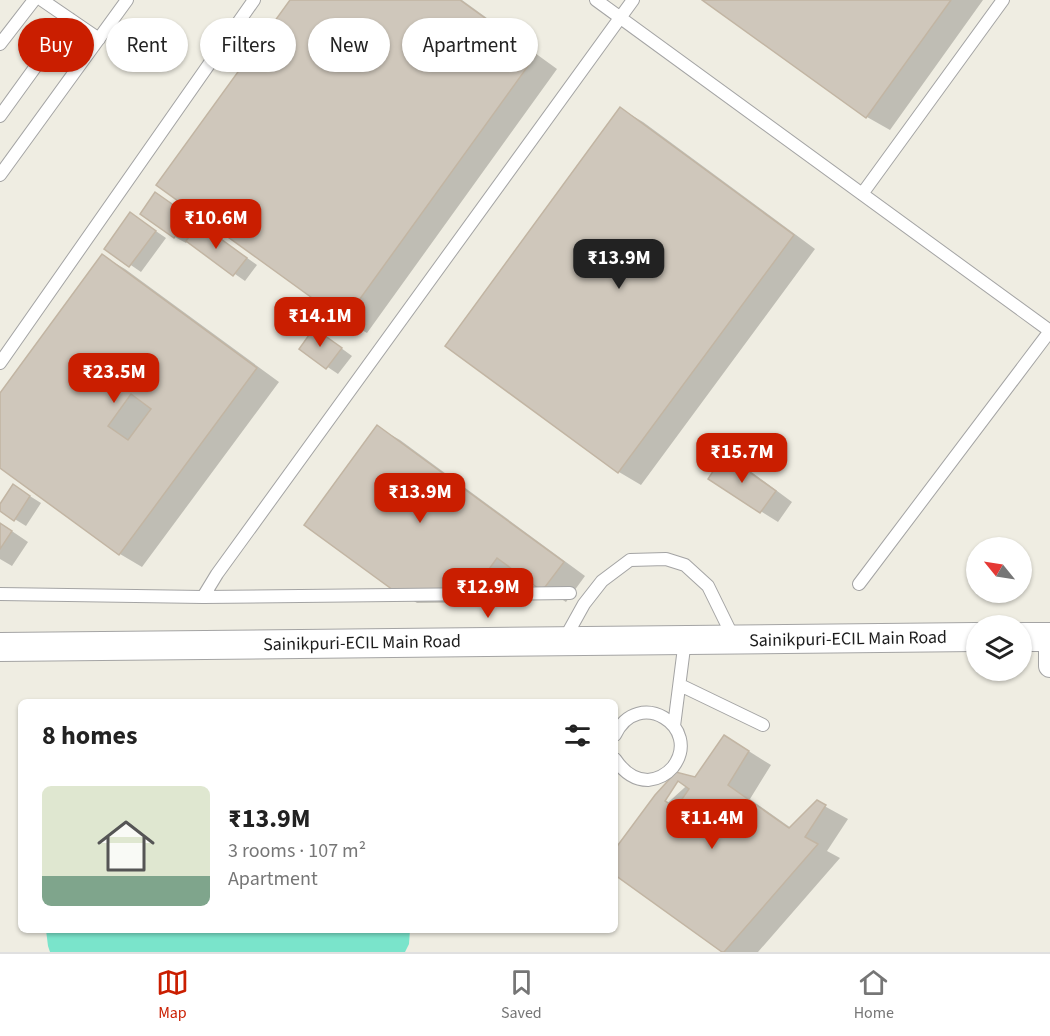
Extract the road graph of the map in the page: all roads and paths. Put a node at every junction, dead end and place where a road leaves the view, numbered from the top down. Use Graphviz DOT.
graph roads {
  1 [pos="34,0"];
  2 [pos="42,0"];
  3 [pos="127,0"];
  4 [pos="254,0"];
  5 [pos="596,0"];
  6 [pos="633,0"];
  7 [pos="1003,0"];
  8 [pos="67,18"];
  9 [pos="620,18"];
  10 [pos="94,36"];
  11 [pos="99,39"];
  12 [pos="0,45"];
  13 [pos="32,72"];
  14 [pos="0,116"];
  15 [pos="0,175"];
  16 [pos="862,194"];
  17 [pos="1050,331"];
  18 [pos="0,363"];
  19 [pos="859,584"];
  20 [pos="570,593"];
  21 [pos="0,594"];
  22 [pos="203,597"];
  23 [pos="966,637"];
  24 [pos="1032,637"];
  25 [pos="1050,637"];
  26 [pos="685,640"];
  27 [pos="734,640"];
  28 [pos="563,641"];
  29 [pos="0,647"];
  30 [pos="1050,666"];
  31 [pos="680,685"];
  32 [pos="763,725"];
  33 [pos="674,726"];
  34 [pos="618,731"];
  35 [pos="618,764"];
  1 -- 12 [label="lane"];
  2 -- 8 [label="lane"];
  3 -- 11 [label="lane"];
  4 -- 18 [label="lane"];
  5 -- 9 [label="lane"];
  6 -- 9 [label="lane"];
  7 -- 16 [label="lane"];
  9 -- 16 [label="lane"];
  9 -- 22 [label="lane"];
  10 -- 11 [label="lane"];
  11 -- 15 [label="lane"];
  13 -- 14 [label="lane"];
  16 -- 17 [label="lane"];
  17 -- 19 [label="lane"];
  20 -- 22 [label="lane"];
  21 -- 22 [label="lane"];
  23 -- 27 [label="street, Sainikpuri-ECIL Main Road"];
  24 -- 25 [label="street"];
  25 -- 30 [label="street"];
  26 -- 27 [label="street, Sainikpuri-ECIL Main Road"];
  26 -- 28 [label="street, Sainikpuri-ECIL Main Road"];
  26 -- 31 [label="lane"];
  27 -- 28 [label="lane"];
  28 -- 29 [label="street, Sainikpuri-ECIL Main Road"];
  31 -- 32 [label="lane"];
  31 -- 33 [label="lane"];
  33 -- 34 [label="lane"];
  33 -- 35 [label="lane"];
}
